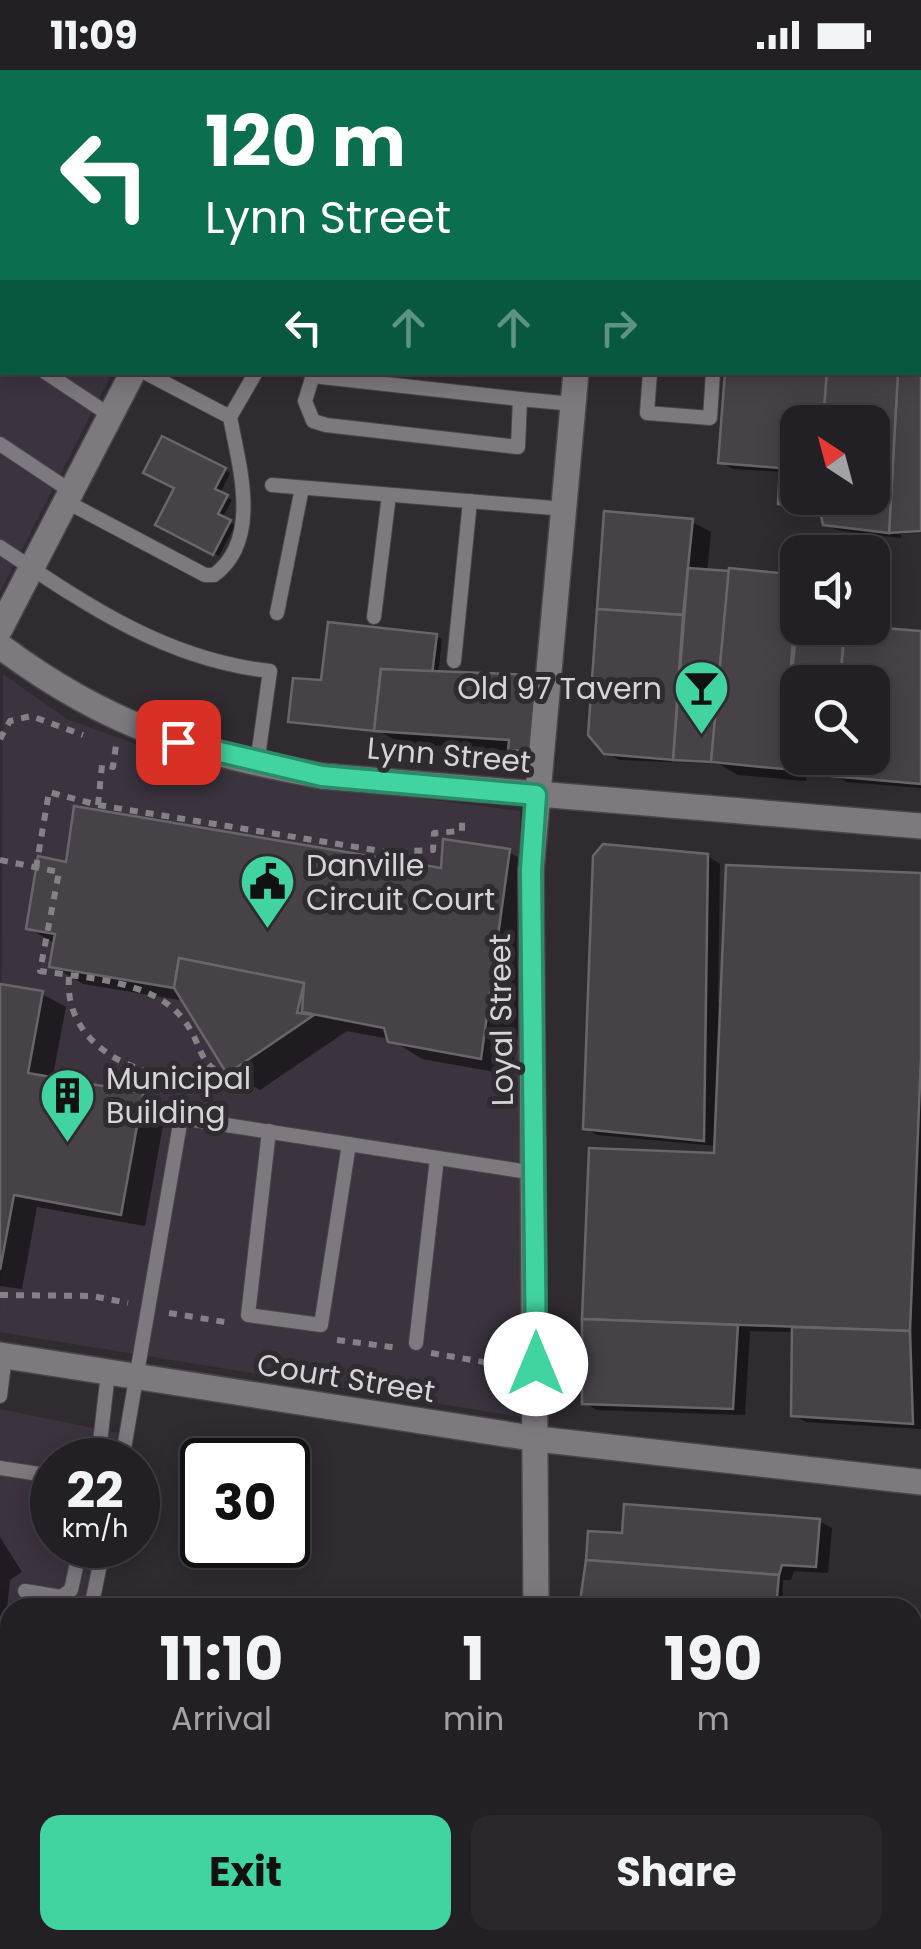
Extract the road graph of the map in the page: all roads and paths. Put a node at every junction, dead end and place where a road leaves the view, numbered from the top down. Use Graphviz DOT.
graph roads {
  1 [pos="49,375"];
  2 [pos="131,375"];
  3 [pos="150,375"];
  4 [pos="254,375"];
  5 [pos="314,375"];
  6 [pos="322,375"];
  7 [pos="576,375"];
  8 [pos="650,375"];
  9 [pos="714,375"];
  10 [pos="520,399"];
  11 [pos="574,404"];
  12 [pos="110,416"];
  13 [pos="230,418"];
  14 [pos="0,444"];
  15 [pos="272,486"];
  16 [pos="302,488"];
  17 [pos="389,495"];
  18 [pos="69,497"];
  19 [pos="470,502"];
  20 [pos="565,509"];
  21 [pos="0,547"];
  22 [pos="32,568"];
  23 [pos="277,613"];
  24 [pos="374,617"];
  25 [pos="0,629"];
  26 [pos="0,646"];
  27 [pos="454,661"];
  28 [pos="94,738"];
  29 [pos="0,739"];
  30 [pos="128,750"];
  31 [pos="257,764"];
  32 [pos="536,795"];
  33 [pos="98,805"];
  34 [pos="451,815"];
  35 [pos="921,826"];
  36 [pos="0,860"];
  37 [pos="36,868"];
  38 [pos="69,977"];
  39 [pos="170,1076"];
  40 [pos="236,1080"];
  41 [pos="269,1132"];
  42 [pos="348,1144"];
  43 [pos="438,1158"];
  44 [pos="535,1173"];
  45 [pos="416,1343"];
  46 [pos="2,1356"];
  47 [pos="515,1357"];
  48 [pos="513,1368"];
  49 [pos="108,1373"];
  50 [pos="139,1378"];
  51 [pos="0,1396"];
  52 [pos="101,1438"];
  53 [pos="127,1438"];
  54 [pos="537,1440"];
  55 [pos="0,1468"];
  56 [pos="30,1473"];
  57 [pos="921,1482"];
  58 [pos="75,1568"];
  59 [pos="99,1568"];
  60 [pos="25,1591"];
  61 [pos="93,1598"];
  62 [pos="536,1598"];
  1 -- 12 [label="lane"];
  2 -- 12 [label="street"];
  3 -- 13 [label="lane"];
  4 -- 13 [label="lane"];
  5 -- 10 [label="lane"];
  6 -- 10 [label="lane"];
  7 -- 11 [label="street, Loyal Street"];
  8 -- 9 [label="lane"];
  10 -- 11 [label="lane"];
  11 -- 20 [label="street, Loyal Street"];
  12 -- 18 [label="street"];
  13 -- 18 [label="lane"];
  14 -- 18 [label="lane"];
  15 -- 16 [label="lane"];
  16 -- 17 [label="lane"];
  16 -- 23 [label="lane"];
  17 -- 19 [label="lane"];
  17 -- 24 [label="lane"];
  18 -- 22 [label="street"];
  19 -- 20 [label="lane"];
  19 -- 27 [label="lane"];
  20 -- 32 [label="street, Loyal Street"];
  21 -- 22 [label="lane"];
  22 -- 25 [label="street"];
  22 -- 31 [label="lane"];
  26 -- 31 [label="street, Lynn Street"];
  28 -- 29 [label="path"];
  30 -- 33 [label="path"];
  31 -- 32 [label="street, Lynn Street"];
  32 -- 35 [label="street, Lynn Street"];
  32 -- 44 [label="street, Loyal Street"];
  33 -- 34 [label="path"];
  33 -- 37 [label="path"];
  36 -- 37 [label="path"];
  37 -- 38 [label="path"];
  38 -- 39 [label="path"];
  38 -- 40 [label="path"];
  41 -- 42 [label="lane"];
  41 -- 42 [label="lane"];
  41 -- 50 [label="lane"];
  42 -- 43 [label="lane"];
  43 -- 44 [label="lane"];
  43 -- 45 [label="lane"];
  44 -- 54 [label="street, Loyal Street"];
  46 -- 49 [label="street, Court Street"];
  46 -- 51 [label="lane"];
  47 -- 48 [label="path"];
  49 -- 50 [label="street, Court Street"];
  49 -- 52 [label="lane"];
  50 -- 53 [label="lane"];
  50 -- 54 [label="street, Court Street"];
  54 -- 57 [label="street, Court Street"];
  54 -- 62 [label="street, Loyal Street"];
  55 -- 56 [label="lane"];
  58 -- 60 [label="lane"];
  59 -- 61 [label="lane"];
}
